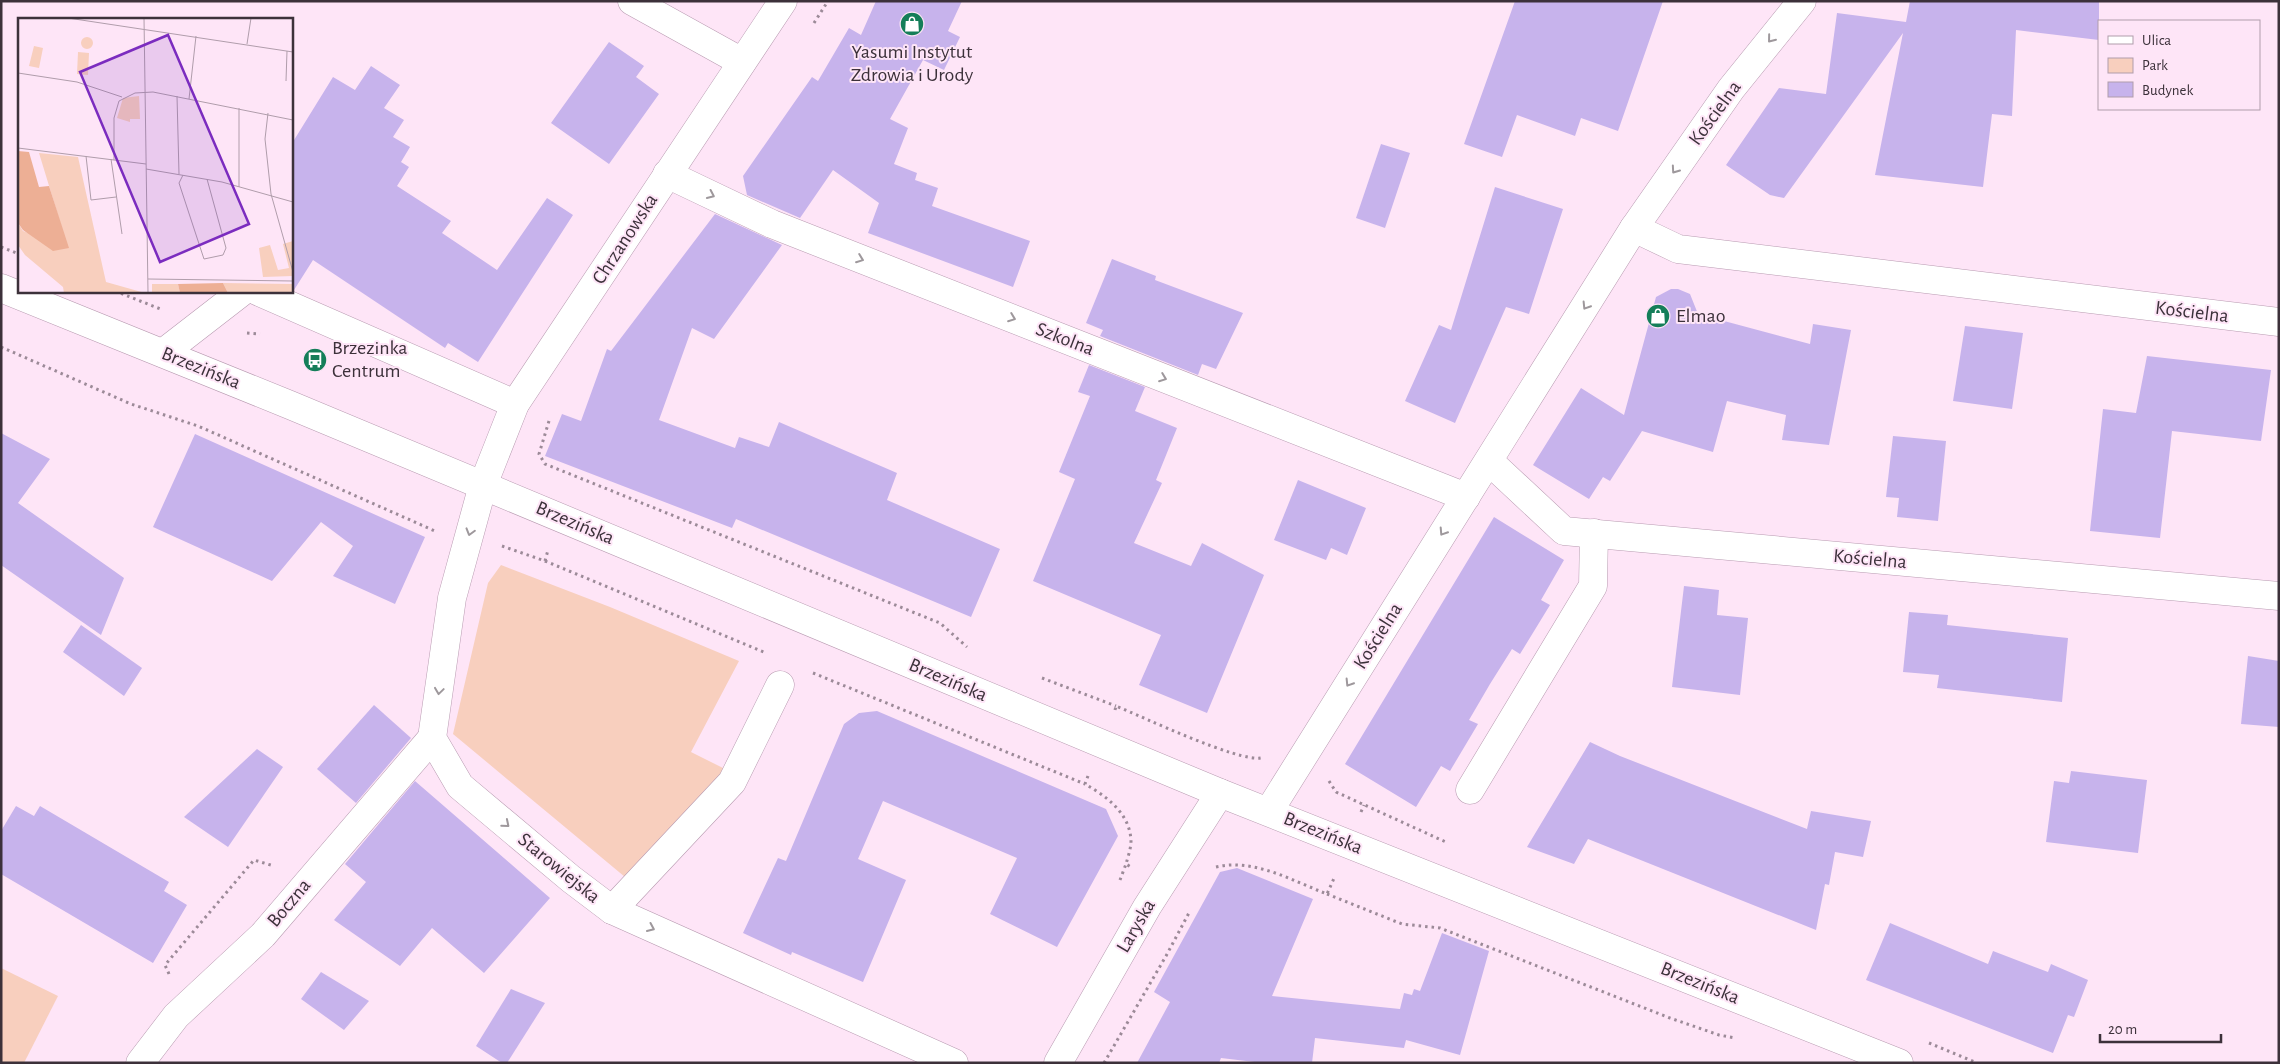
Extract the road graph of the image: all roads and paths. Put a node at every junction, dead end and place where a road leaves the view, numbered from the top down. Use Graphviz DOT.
graph roads {
  1 [pos="632,1"];
  2 [pos="783,1"];
  3 [pos="828,1"];
  4 [pos="1802,1"];
  5 [pos="812,26"];
  6 [pos="742,62"];
  7 [pos="667,174"];
  8 [pos="1634,228"];
  9 [pos="1,247"];
  10 [pos="18,254"];
  11 [pos="1,288"];
  12 [pos="242,292"];
  13 [pos="259,292"];
  14 [pos="2279,322"];
  15 [pos="1,347"];
  16 [pos="163,353"];
  17 [pos="515,404"];
  18 [pos="550,420"];
  19 [pos="1489,461"];
  20 [pos="574,476"];
  21 [pos="484,485"];
  22 [pos="1466,497"];
  23 [pos="560,517"];
  24 [pos="1594,534"];
  25 [pos="468,540"];
  26 [pos="2279,596"];
  27 [pos="970,649"];
  28 [pos="1034,674"];
  29 [pos="780,685"];
  30 [pos="1116,706"];
  31 [pos="432,738"];
  32 [pos="1470,790"];
  33 [pos="1220,793"];
  34 [pos="1269,811"];
  35 [pos="281,866"];
  36 [pos="1327,894"];
  37 [pos="1191,909"];
  38 [pos="612,910"];
  39 [pos="171,979"];
  40 [pos="1739,1038"];
  41 [pos="140,1063"];
  42 [pos="954,1063"];
  43 [pos="1058,1063"];
  44 [pos="1104,1063"];
  45 [pos="1899,1063"];
  1 -- 6 [label="street"];
  2 -- 6 [label="street, Chrzanowska"];
  3 -- 5 [label="path"];
  4 -- 8 [label="street, Kościelna, one-way"];
  6 -- 7 [label="street, Chrzanowska"];
  7 -- 17 [label="street, Chrzanowska"];
  7 -- 22 [label="street, Szkolna, one-way"];
  8 -- 14 [label="street, Kościelna"];
  8 -- 19 [label="street, Kościelna, one-way"];
  9 -- 10 [label="path"];
  11 -- 16 [label="street, Brzezińska"];
  12 -- 16 [label="street"];
  13 -- 17 [label="street"];
  15 -- 25 [label="path"];
  16 -- 21 [label="street, Brzezińska"];
  17 -- 21 [label="street, Chrzanowska"];
  18 -- 20 [label="path"];
  19 -- 22 [label="street, Kościelna"];
  19 -- 24 [label="street, Kościelna"];
  20 -- 23 [label="path"];
  20 -- 27 [label="path"];
  21 -- 23 [label="street, Brzezińska"];
  21 -- 25 [label="street, one-way"];
  22 -- 34 [label="street, Kościelna, one-way"];
  23 -- 25 [label="path"];
  23 -- 33 [label="street, Brzezińska"];
  24 -- 26 [label="street, Kościelna"];
  24 -- 32 [label="street"];
  25 -- 31 [label="street, one-way"];
  28 -- 30 [label="path"];
  29 -- 38 [label="street"];
  31 -- 38 [label="street, Starowiejska, one-way"];
  31 -- 41 [label="street, Boczna"];
  33 -- 34 [label="street, Brzezińska"];
  33 -- 43 [label="street, Laryska"];
  34 -- 45 [label="street, Brzezińska"];
  35 -- 39 [label="path"];
  36 -- 40 [label="path"];
  37 -- 44 [label="path"];
  38 -- 42 [label="street, Starowiejska, one-way"];
}
